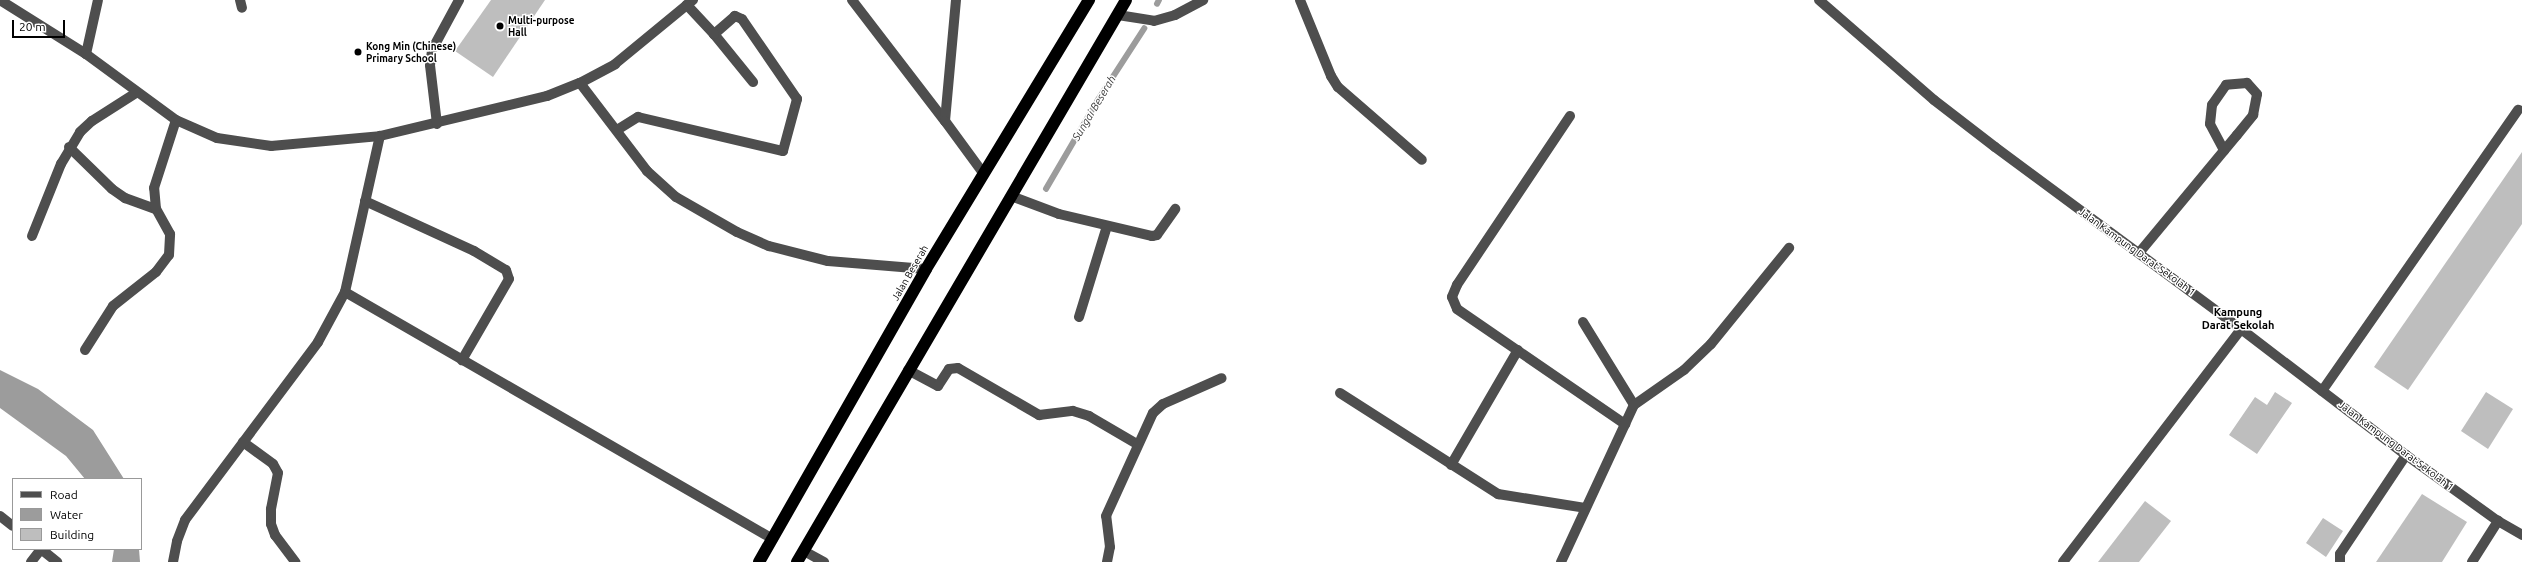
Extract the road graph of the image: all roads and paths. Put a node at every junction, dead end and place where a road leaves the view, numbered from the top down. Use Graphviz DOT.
graph roads {
  1 [pos="0,0"];
  2 [pos="98,0"];
  3 [pos="459,0"];
  4 [pos="852,0"];
  5 [pos="956,0"];
  6 [pos="1080,0"];
  7 [pos="1090,0"];
  8 [pos="1126,0"];
  9 [pos="1203,0"];
  10 [pos="1300,0"];
  11 [pos="1819,0"];
  12 [pos="690,3"];
  13 [pos="1118,15"];
  14 [pos="714,34"];
  15 [pos="1068,35"];
  16 [pos="86,54"];
  17 [pos="753,82"];
  18 [pos="580,83"];
  19 [pos="136,93"];
  20 [pos="2518,110"];
  21 [pos="1570,116"];
  22 [pos="176,120"];
  23 [pos="945,121"];
  24 [pos="437,124"];
  25 [pos="617,130"];
  26 [pos="380,136"];
  27 [pos="69,147"];
  28 [pos="2224,150"];
  29 [pos="1422,160"];
  30 [pos="983,173"];
  31 [pos="1011,196"];
  32 [pos="365,201"];
  33 [pos="156,209"];
  34 [pos="1175,209"];
  35 [pos="1107,226"];
  36 [pos="32,236"];
  37 [pos="1789,248"];
  38 [pos="2139,253"];
  39 [pos="926,268"];
  40 [pos="345,292"];
  41 [pos="1079,317"];
  42 [pos="1583,322"];
  43 [pos="2241,329"];
  44 [pos="85,350"];
  45 [pos="1518,350"];
  46 [pos="462,360"];
  47 [pos="908,370"];
  48 [pos="1222,378"];
  49 [pos="2322,391"];
  50 [pos="1340,393"];
  51 [pos="1634,404"];
  52 [pos="1625,424"];
  53 [pos="243,442"];
  54 [pos="1138,444"];
  55 [pos="2406,455"];
  56 [pos="1451,465"];
  57 [pos="1585,508"];
  58 [pos="0,516"];
  59 [pos="2498,521"];
  60 [pos="12,525"];
  61 [pos="2522,535"];
  62 [pos="773,539"];
  63 [pos="40,550"];
  64 [pos="42,550"];
  65 [pos="804,551"];
  66 [pos="31,562"];
  67 [pos="57,562"];
  68 [pos="173,562"];
  69 [pos="295,562"];
  70 [pos="759,562"];
  71 [pos="797,562"];
  72 [pos="824,562"];
  73 [pos="1107,562"];
  74 [pos="1561,562"];
  75 [pos="2063,562"];
  76 [pos="2340,562"];
  77 [pos="2472,562"];
  1 -- 16 [label="street"];
  2 -- 16 [label="street"];
  3 -- 24 [label="street"];
  4 -- 23 [label="street"];
  5 -- 23 [label="street"];
  6 -- 15 [label="highway"];
  7 -- 15 [label="highway, Jalan Beserah"];
  8 -- 13 [label="highway"];
  9 -- 13 [label="street"];
  10 -- 29 [label="street"];
  11 -- 38 [label="street, Jalan Kampung Darat Sekolah 1"];
  12 -- 14 [label="street"];
  12 -- 18 [label="street"];
  13 -- 31 [label="highway"];
  14 -- 17 [label="street"];
  14 -- 25 [label="street"];
  15 -- 30 [label="highway, Jalan Beserah"];
  16 -- 19 [label="street"];
  18 -- 24 [label="street"];
  18 -- 25 [label="street"];
  19 -- 22 [label="street"];
  19 -- 27 [label="street"];
  20 -- 49 [label="street"];
  21 -- 45 [label="street"];
  22 -- 26 [label="street"];
  22 -- 33 [label="street"];
  23 -- 30 [label="street"];
  24 -- 26 [label="street"];
  25 -- 39 [label="street"];
  26 -- 32 [label="street"];
  27 -- 33 [label="street"];
  27 -- 36 [label="street"];
  28 -- 28 [label="street"];
  28 -- 38 [label="street"];
  30 -- 39 [label="highway, Jalan Beserah"];
  31 -- 35 [label="street"];
  31 -- 47 [label="highway"];
  32 -- 40 [label="street"];
  32 -- 46 [label="street"];
  33 -- 44 [label="street"];
  34 -- 35 [label="street"];
  35 -- 41 [label="street"];
  37 -- 51 [label="street"];
  38 -- 43 [label="street, Jalan Kampung Darat Sekolah 1"];
  39 -- 62 [label="highway, Jalan Beserah"];
  40 -- 46 [label="street"];
  40 -- 53 [label="street"];
  42 -- 51 [label="street"];
  43 -- 49 [label="street, Jalan Kampung Darat Sekolah 1"];
  43 -- 75 [label="street"];
  45 -- 52 [label="street"];
  45 -- 56 [label="street"];
  46 -- 62 [label="street"];
  47 -- 54 [label="street"];
  47 -- 65 [label="highway"];
  48 -- 54 [label="street"];
  49 -- 55 [label="street, Jalan Kampung Darat Sekolah 1"];
  50 -- 56 [label="street"];
  51 -- 52 [label="street"];
  52 -- 57 [label="street"];
  53 -- 68 [label="street"];
  53 -- 69 [label="street"];
  54 -- 73 [label="street"];
  55 -- 59 [label="street, Jalan Kampung Darat Sekolah 1"];
  55 -- 76 [label="street"];
  56 -- 57 [label="street"];
  57 -- 74 [label="street"];
  58 -- 60 [label="street"];
  59 -- 61 [label="street, Jalan Kampung Darat Sekolah 1"];
  59 -- 77 [label="street"];
  62 -- 70 [label="highway, Jalan Beserah"];
  63 -- 66 [label="street"];
  64 -- 67 [label="street"];
  65 -- 71 [label="highway"];
  65 -- 72 [label="street"];
}
